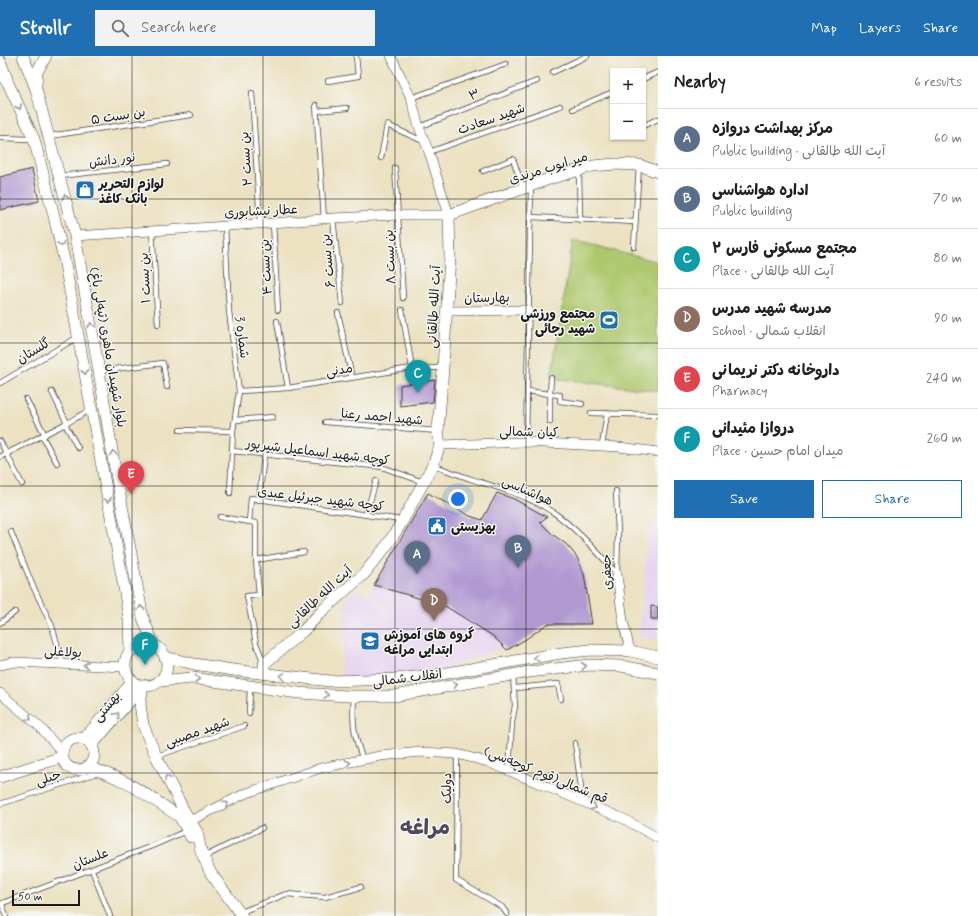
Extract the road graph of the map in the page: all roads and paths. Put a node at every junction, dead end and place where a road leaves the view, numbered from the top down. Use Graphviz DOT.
graph roads {
  1 [pos="23,56"];
  2 [pos="46,56"];
  3 [pos="356,56"];
  4 [pos="391,56"];
  5 [pos="587,56"];
  6 [pos="0,61"];
  7 [pos="506,64"];
  8 [pos="553,72"];
  9 [pos="658,72"];
  10 [pos="0,74"];
  11 [pos="646,78"];
  12 [pos="328,81"];
  13 [pos="538,81"];
  14 [pos="8,83"];
  15 [pos="36,89"];
  16 [pos="252,93"];
  17 [pos="610,93"];
  18 [pos="411,98"];
  19 [pos="316,105"];
  20 [pos="560,106"];
  21 [pos="347,108"];
  22 [pos="573,109"];
  23 [pos="317,111"];
  24 [pos="191,115"];
  25 [pos="658,120"];
  26 [pos="646,125"];
  27 [pos="419,127"];
  28 [pos="49,136"];
  29 [pos="0,138"];
  30 [pos="34,139"];
  31 [pos="425,142"];
  32 [pos="429,152"];
  33 [pos="380,158"];
  34 [pos="167,164"];
  35 [pos="639,165"];
  36 [pos="395,168"];
  37 [pos="579,170"];
  38 [pos="483,171"];
  39 [pos="658,172"];
  40 [pos="59,176"];
  41 [pos="527,187"];
  42 [pos="398,215"];
  43 [pos="449,215"];
  44 [pos="531,217"];
  45 [pos="329,218"];
  46 [pos="580,220"];
  47 [pos="635,222"];
  48 [pos="260,223"];
  49 [pos="273,223"];
  50 [pos="225,225"];
  51 [pos="152,230"];
  52 [pos="75,236"];
  53 [pos="634,246"];
  54 [pos="403,298"];
  55 [pos="342,303"];
  56 [pos="278,310"];
  57 [pos="402,310"];
  58 [pos="528,310"];
  59 [pos="447,311"];
  60 [pos="338,313"];
  61 [pos="277,321"];
  62 [pos="158,324"];
  63 [pos="78,337"];
  64 [pos="412,368"];
  65 [pos="443,368"];
  66 [pos="100,372"];
  67 [pos="352,378"];
  68 [pos="551,378"];
  69 [pos="0,383"];
  70 [pos="167,387"];
  71 [pos="288,388"];
  72 [pos="239,391"];
  73 [pos="527,391"];
  74 [pos="52,392"];
  75 [pos="550,394"];
  76 [pos="26,399"];
  77 [pos="582,404"];
  78 [pos="91,409"];
  79 [pos="592,413"];
  80 [pos="607,413"];
  81 [pos="658,415"];
  82 [pos="273,417"];
  83 [pos="235,420"];
  84 [pos="325,422"];
  85 [pos="550,422"];
  86 [pos="66,424"];
  87 [pos="180,430"];
  88 [pos="233,431"];
  89 [pos="438,431"];
  90 [pos="43,436"];
  91 [pos="0,442"];
  92 [pos="526,442"];
  93 [pos="440,445"];
  94 [pos="602,446"];
  95 [pos="78,448"];
  96 [pos="232,451"];
  97 [pos="658,452"];
  98 [pos="6,454"];
  99 [pos="264,455"];
  100 [pos="0,457"];
  101 [pos="57,463"];
  102 [pos="433,465"];
  103 [pos="376,481"];
  104 [pos="424,483"];
  105 [pos="22,484"];
  106 [pos="616,491"];
  107 [pos="230,494"];
  108 [pos="259,500"];
  109 [pos="366,514"];
  110 [pos="220,517"];
  111 [pos="403,520"];
  112 [pos="249,522"];
  113 [pos="11,532"];
  114 [pos="304,552"];
  115 [pos="256,560"];
  116 [pos="617,574"];
  117 [pos="15,612"];
  118 [pos="0,623"];
  119 [pos="154,645"];
  120 [pos="130,651"];
  121 [pos="630,651"];
  122 [pos="165,657"];
  123 [pos="658,657"];
  124 [pos="63,664"];
  125 [pos="0,665"];
  126 [pos="125,668"];
  127 [pos="264,668"];
  128 [pos="658,673"];
  129 [pos="513,675"];
  130 [pos="159,681"];
  131 [pos="138,683"];
  132 [pos="250,686"];
  133 [pos="515,688"];
  134 [pos="0,692"];
  135 [pos="354,696"];
  136 [pos="561,699"];
  137 [pos="249,713"];
  138 [pos="244,726"];
  139 [pos="88,742"];
  140 [pos="575,743"];
  141 [pos="62,754"];
  142 [pos="457,754"];
  143 [pos="156,756"];
  144 [pos="363,760"];
  145 [pos="87,767"];
  146 [pos="102,771"];
  147 [pos="509,771"];
  148 [pos="0,777"];
  149 [pos="579,801"];
  150 [pos="0,804"];
  151 [pos="189,825"];
  152 [pos="262,828"];
  153 [pos="658,838"];
  154 [pos="203,854"];
  155 [pos="92,870"];
  156 [pos="361,887"];
  157 [pos="1,904"];
  158 [pos="241,914"];
  159 [pos="507,914"];
  160 [pos="6,916"];
  161 [pos="110,916"];
  1 -- 15 [label="street, بلوار شهیدان ماهری (تپه‌لی باغ)"];
  2 -- 15 [label="street"];
  3 -- 12 [label="lane"];
  4 -- 18 [label="street, آیت الله طالقانی"];
  5 -- 8 [label="lane"];
  6 -- 14 [label="street"];
  7 -- 18 [label="lane"];
  9 -- 11 [label="lane"];
  10 -- 14 [label="street"];
  13 -- 27 [label="lane, ۳"];
  14 -- 30 [label="street, one-way"];
  15 -- 28 [label="street, بلوار شهیدان ماهری (تپه‌لی باغ)"];
  16 -- 48 [label="lane, بن بست ۲"];
  17 -- 22 [label="lane"];
  18 -- 27 [label="street, آیت الله طالقانی"];
  19 -- 23 [label="lane"];
  20 -- 32 [label="lane, شهید سعادت"];
  21 -- 23 [label="lane"];
  23 -- 45 [label="lane"];
  24 -- 28 [label="lane, بن بست ۵"];
  25 -- 26 [label="lane"];
  27 -- 31 [label="street, آیت الله طالقانی"];
  28 -- 30 [label="street"];
  28 -- 40 [label="street, بلوار شهیدان ماهری (تپه‌لی باغ)"];
  29 -- 30 [label="lane"];
  30 -- 63 [label="street, one-way"];
  31 -- 32 [label="street, آیت الله طالقانی"];
  31 -- 33 [label="lane"];
  32 -- 43 [label="street, آیت الله طالقانی"];
  34 -- 40 [label="lane, نور دانش"];
  35 -- 37 [label="street, میر ایوب مرندی"];
  35 -- 39 [label="street, میر ایوب مرندی"];
  35 -- 47 [label="lane"];
  36 -- 42 [label="lane, بن بست ۸"];
  37 -- 41 [label="street, میر ایوب مرندی"];
  37 -- 46 [label="lane"];
  38 -- 41 [label="lane"];
  52 -- 40 [label="street, بلوار شهیدان ماهری (تپه‌لی باغ), one-way"];
  41 -- 43 [label="street, میر ایوب مرندی"];
  41 -- 44 [label="lane"];
  42 -- 43 [label="street, عطار نیشابوری"];
  42 -- 45 [label="street, عطار نیشابوری"];
  42 -- 54 [label="lane, بن بست ۸"];
  43 -- 59 [label="street, آیت الله طالقانی"];
  44 -- 46 [label="lane"];
  44 -- 58 [label="lane"];
  45 -- 49 [label="street, عطار نیشابوری"];
  45 -- 55 [label="lane, بن بست ۶"];
  46 -- 47 [label="lane"];
  47 -- 53 [label="lane"];
  48 -- 49 [label="street, عطار نیشابوری"];
  48 -- 50 [label="street, عطار نیشابوری"];
  49 -- 56 [label="lane, بن بست ۴"];
  50 -- 51 [label="street, عطار نیشابوری"];
  50 -- 72 [label="lane, شماره 3"];
  51 -- 52 [label="street, عطار نیشابوری"];
  51 -- 62 [label="lane, بن بست ۱"];
  66 -- 52 [label="street, بلوار شهیدان ماهری (تپه‌لی باغ), one-way"];
  57 -- 64 [label="lane"];
  58 -- 59 [label="street, بهارستان"];
  58 -- 73 [label="lane"];
  59 -- 65 [label="street, آیت الله طالقانی"];
  60 -- 67 [label="lane"];
  61 -- 71 [label="lane"];
  63 -- 69 [label="lane, گلستان"];
  63 -- 78 [label="street, one-way"];
  64 -- 65 [label="lane, مدنی"];
  64 -- 67 [label="lane, مدنی"];
  65 -- 89 [label="street, آیت الله طالقانی"];
  66 -- 70 [label="lane"];
  119 -- 66 [label="street, بلوار شهیدان ماهری (تپه‌لی باغ), one-way"];
  67 -- 71 [label="lane, مدنی"];
  68 -- 75 [label="lane"];
  71 -- 72 [label="lane, مدنی"];
  72 -- 83 [label="lane, شماره 3"];
  73 -- 75 [label="lane"];
  73 -- 92 [label="lane"];
  74 -- 86 [label="lane"];
  75 -- 77 [label="lane"];
  75 -- 85 [label="lane"];
  76 -- 90 [label="lane"];
  78 -- 86 [label="lane"];
  78 -- 120 [label="street, one-way"];
  79 -- 80 [label="lane"];
  80 -- 81 [label="lane"];
  80 -- 94 [label="lane"];
  82 -- 83 [label="lane"];
  83 -- 88 [label="lane, شماره 3"];
  84 -- 89 [label="lane, شهید احمد رعنا"];
  86 -- 90 [label="lane"];
  86 -- 95 [label="lane"];
  87 -- 88 [label="lane"];
  88 -- 96 [label="lane, شماره 3"];
  89 -- 93 [label="street, آیت الله طالقانی"];
  90 -- 98 [label="lane"];
  90 -- 101 [label="lane"];
  91 -- 98 [label="lane"];
  92 -- 93 [label="street, کیان شمالی"];
  92 -- 94 [label="street, کیان شمالی"];
  93 -- 102 [label="street, آیت الله طالقانی"];
  94 -- 97 [label="street, کیان شمالی"];
  96 -- 99 [label="lane, کوچه شهید اسماعیل شیرپور"];
  96 -- 107 [label="lane, شماره 3"];
  98 -- 100 [label="lane"];
  98 -- 105 [label="lane"];
  99 -- 104 [label="lane, کوچه شهید اسماعیل شیرپور"];
  99 -- 108 [label="lane"];
  102 -- 104 [label="street, آیت الله طالقانی"];
  102 -- 116 [label="lane, هواشناسی"];
  103 -- 109 [label="lane"];
  104 -- 111 [label="street, آیت الله طالقانی"];
  106 -- 116 [label="lane, جعفری"];
  108 -- 109 [label="lane, کوچه شهید جبرئیل عبدی"];
  108 -- 112 [label="lane, کوچه شهید جبرئیل عبدی"];
  109 -- 111 [label="lane, کوچه شهید جبرئیل عبدی"];
  110 -- 112 [label="lane"];
  111 -- 127 [label="street, آیت الله طالقانی"];
  112 -- 115 [label="lane"];
  113 -- 124 [label="lane"];
  114 -- 115 [label="lane"];
  115 -- 127 [label="lane"];
  116 -- 121 [label="street, جعفری"];
  117 -- 118 [label="lane"];
  119 -- 120 [label="street"];
  119 -- 122 [label="street"];
  120 -- 126 [label="street"];
  121 -- 123 [label="street, انقلاب شمالی"];
  121 -- 127 [label="street, انقلاب شمالی, one-way"];
  122 -- 127 [label="street, انقلاب شمالی"];
  122 -- 130 [label="street"];
  124 -- 125 [label="street, بولاغلی"];
  126 -- 124 [label="street, بولاغلی, one-way"];
  126 -- 131 [label="street"];
  129 -- 128 [label="street, انقلاب شمالی, one-way"];
  129 -- 133 [label="lane"];
  135 -- 129 [label="street, انقلاب شمالی, one-way"];
  130 -- 131 [label="street"];
  130 -- 132 [label="street, انقلاب شمالی, one-way"];
  131 -- 139 [label="street, بهشتی"];
  131 -- 143 [label="street"];
  132 -- 135 [label="street, انقلاب شمالی, one-way"];
  132 -- 137 [label="lane"];
  133 -- 136 [label="lane"];
  133 -- 147 [label="lane"];
  134 -- 141 [label="street, one-way"];
  135 -- 144 [label="lane"];
  138 -- 143 [label="lane, شهید مصیبی"];
  139 -- 141 [label="street"];
  139 -- 145 [label="street"];
  140 -- 149 [label="lane"];
  141 -- 145 [label="street"];
  141 -- 148 [label="street"];
  142 -- 144 [label="street, قم شمالی(قوم کوچه‌سی)"];
  142 -- 147 [label="street, قم شمالی(قوم کوچه‌سی)"];
  142 -- 159 [label="lane, دولیک"];
  151 -- 143 [label="street, one-way"];
  151 -- 144 [label="street, قم شمالی(قوم کوچه‌سی), one-way"];
  145 -- 146 [label="street"];
  146 -- 150 [label="lane, جبلی"];
  146 -- 151 [label="street"];
  147 -- 149 [label="street, قم شمالی(قوم کوچه‌سی)"];
  149 -- 153 [label="street, قم شمالی(قوم کوچه‌سی), one-way"];
  151 -- 154 [label="street"];
  151 -- 155 [label="lane, علستان"];
  152 -- 154 [label="lane"];
  154 -- 158 [label="street"];
  155 -- 157 [label="lane, علستان"];
  155 -- 161 [label="lane"];
  156 -- 158 [label="lane"];
  157 -- 160 [label="lane"];
}
